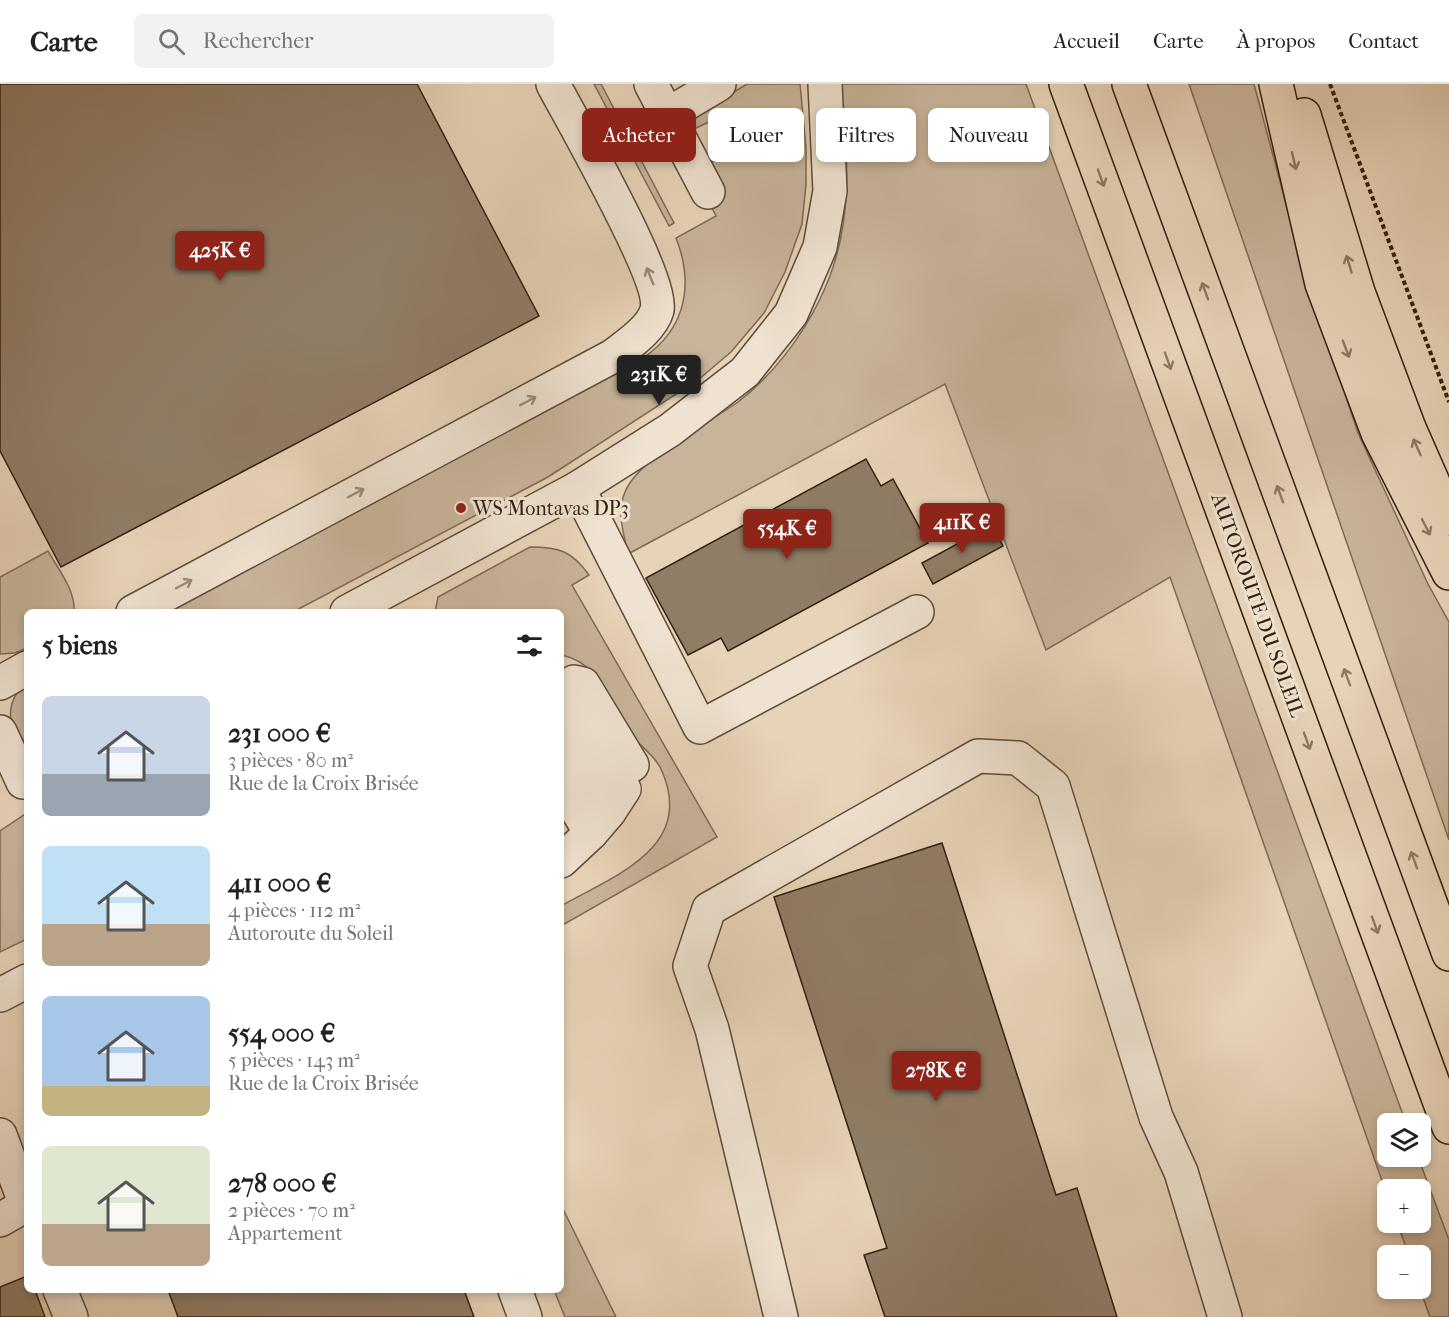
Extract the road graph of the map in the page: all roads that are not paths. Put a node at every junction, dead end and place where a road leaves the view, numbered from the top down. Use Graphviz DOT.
graph roads {
  1 [pos="554,84"];
  2 [pos="651,84"];
  3 [pos="719,84"];
  4 [pos="825,84"];
  5 [pos="1066,84"];
  6 [pos="1129,84"];
  7 [pos="1276,84"];
  8 [pos="1295,84"];
  9 [pos="663,108"];
  10 [pos="679,108"];
  11 [pos="692,162"];
  12 [pos="708,192"];
  13 [pos="578,488"];
  14 [pos="1449,519"];
  15 [pos="1449,573"];
  16 [pos="395,601"];
  17 [pos="139,609"];
  18 [pos="360,609"];
  19 [pos="917,612"];
  20 [pos="24,670"];
  21 [pos="564,681"];
  22 [pos="0,683"];
  23 [pos="564,697"];
  24 [pos="0,732"];
  25 [pos="564,741"];
  26 [pos="564,786"];
  27 [pos="17,787"];
  28 [pos="608,812"];
  29 [pos="564,858"];
  30 [pos="1449,954"];
  31 [pos="24,983"];
  32 [pos="0,995"];
  33 [pos="1449,1127"];
  34 [pos="0,1135"];
  35 [pos="18,1211"];
  36 [pos="61,1293"];
  37 [pos="516,1293"];
  38 [pos="71,1317"];
  39 [pos="525,1317"];
  40 [pos="781,1317"];
  41 [pos="1225,1317"];
  17 -- 1 [label="street, one-way"];
  2 -- 9 [label="street"];
  3 -- 10 [label="street"];
  4 -- 13 [label="street"];
  5 -- 33 [label="main road, AUTOROUTE DU SOLEIL, one-way"];
  30 -- 6 [label="main road, one-way"];
  7 -- 15 [label="main road, one-way"];
  14 -- 8 [label="main road, one-way"];
  11 -- 12 [label="street"];
  13 -- 16 [label="street"];
  13 -- 19 [label="street"];
  16 -- 18 [label="street"];
  20 -- 22 [label="street"];
  21 -- 28 [label="street"];
  23 -- 28 [label="street"];
  24 -- 27 [label="street"];
  25 -- 28 [label="street"];
  26 -- 28 [label="street"];
  28 -- 29 [label="street"];
  31 -- 32 [label="street"];
  34 -- 35 [label="street"];
  36 -- 38 [label="street"];
  37 -- 39 [label="street"];
  40 -- 41 [label="street"];
}
